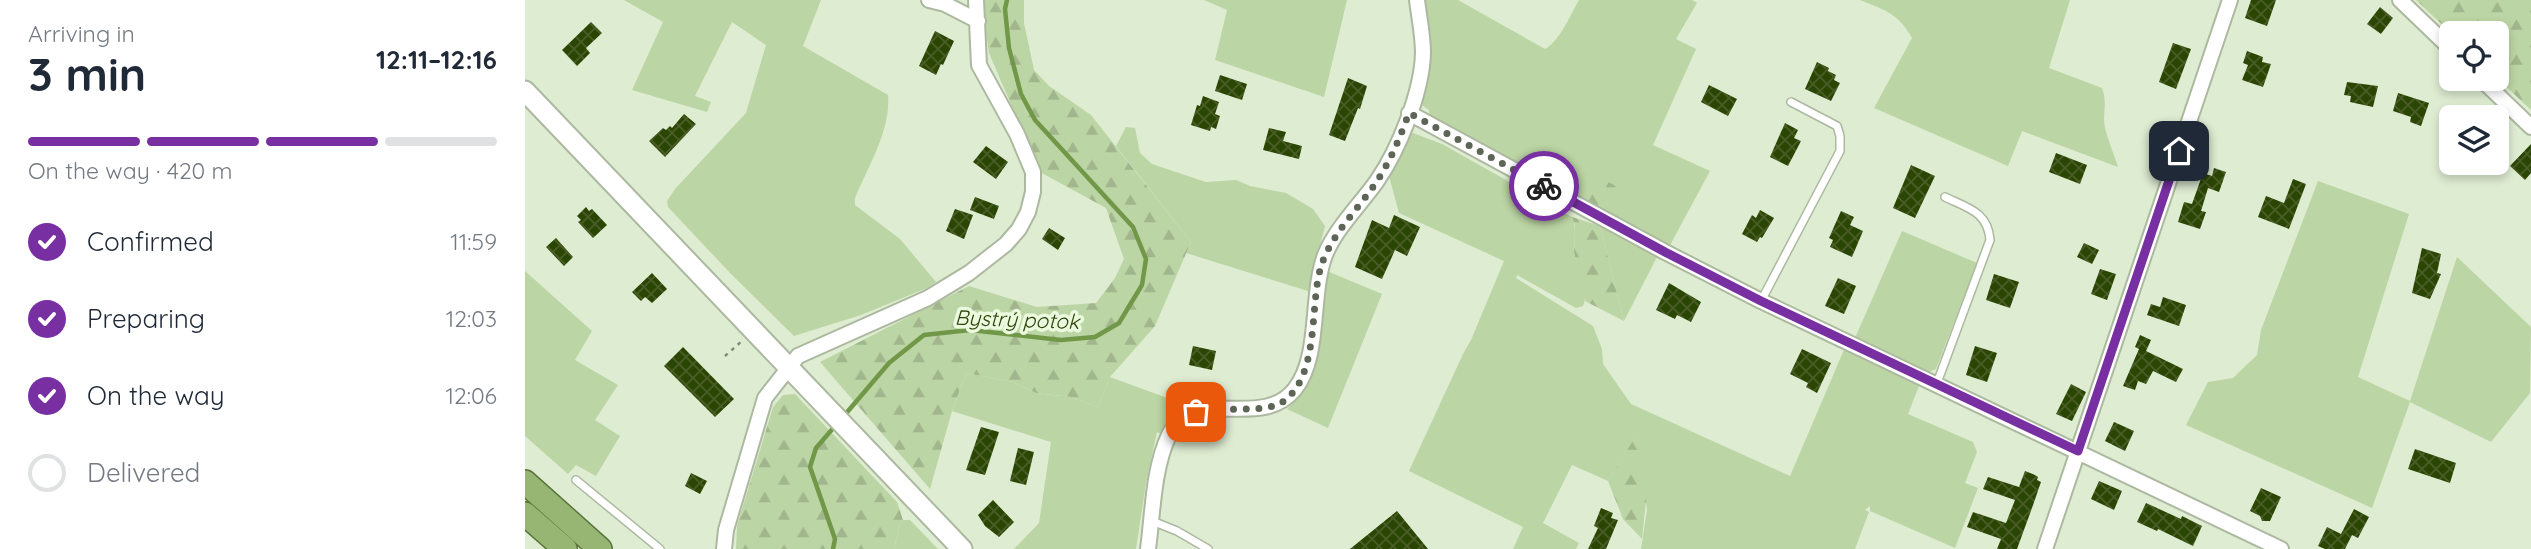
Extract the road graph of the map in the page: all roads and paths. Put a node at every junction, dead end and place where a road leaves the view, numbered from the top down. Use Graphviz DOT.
graph roads {
  1 [pos="929,0"];
  2 [pos="976,0"];
  3 [pos="1416,0"];
  4 [pos="2230,0"];
  5 [pos="2400,0"];
  6 [pos="978,21"];
  7 [pos="2439,38"];
  8 [pos="525,91"];
  9 [pos="2494,91"];
  10 [pos="1791,102"];
  11 [pos="1409,113"];
  12 [pos="2531,127"];
  13 [pos="1945,197"];
  14 [pos="1761,301"];
  15 [pos="747,336"];
  16 [pos="725,356"];
  17 [pos="789,365"];
  18 [pos="1937,383"];
  19 [pos="2078,451"];
  20 [pos="576,480"];
  21 [pos="525,482"];
  22 [pos="525,514"];
  23 [pos="1152,521"];
  24 [pos="565,549"];
  25 [pos="600,549"];
  26 [pos="660,549"];
  27 [pos="724,549"];
  28 [pos="962,549"];
  29 [pos="1148,549"];
  30 [pos="1208,549"];
  31 [pos="2045,549"];
  32 [pos="2281,549"];
  1 -- 6 [label="street"];
  2 -- 6 [label="street"];
  3 -- 11 [label="street"];
  4 -- 19 [label="street"];
  5 -- 7 [label="street"];
  6 -- 17 [label="street"];
  8 -- 17 [label="main road"];
  9 -- 12 [label="street"];
  10 -- 14 [label="lane"];
  11 -- 14 [label="street"];
  11 -- 23 [label="street"];
  13 -- 18 [label="lane"];
  14 -- 18 [label="street"];
  15 -- 16 [label="path"];
  17 -- 27 [label="street"];
  17 -- 28 [label="main road"];
  18 -- 19 [label="street"];
  19 -- 31 [label="street"];
  19 -- 32 [label="street"];
  20 -- 26 [label="lane"];
  21 -- 25 [label="highway"];
  22 -- 24 [label="highway"];
  23 -- 29 [label="street"];
  23 -- 30 [label="lane"];
}
